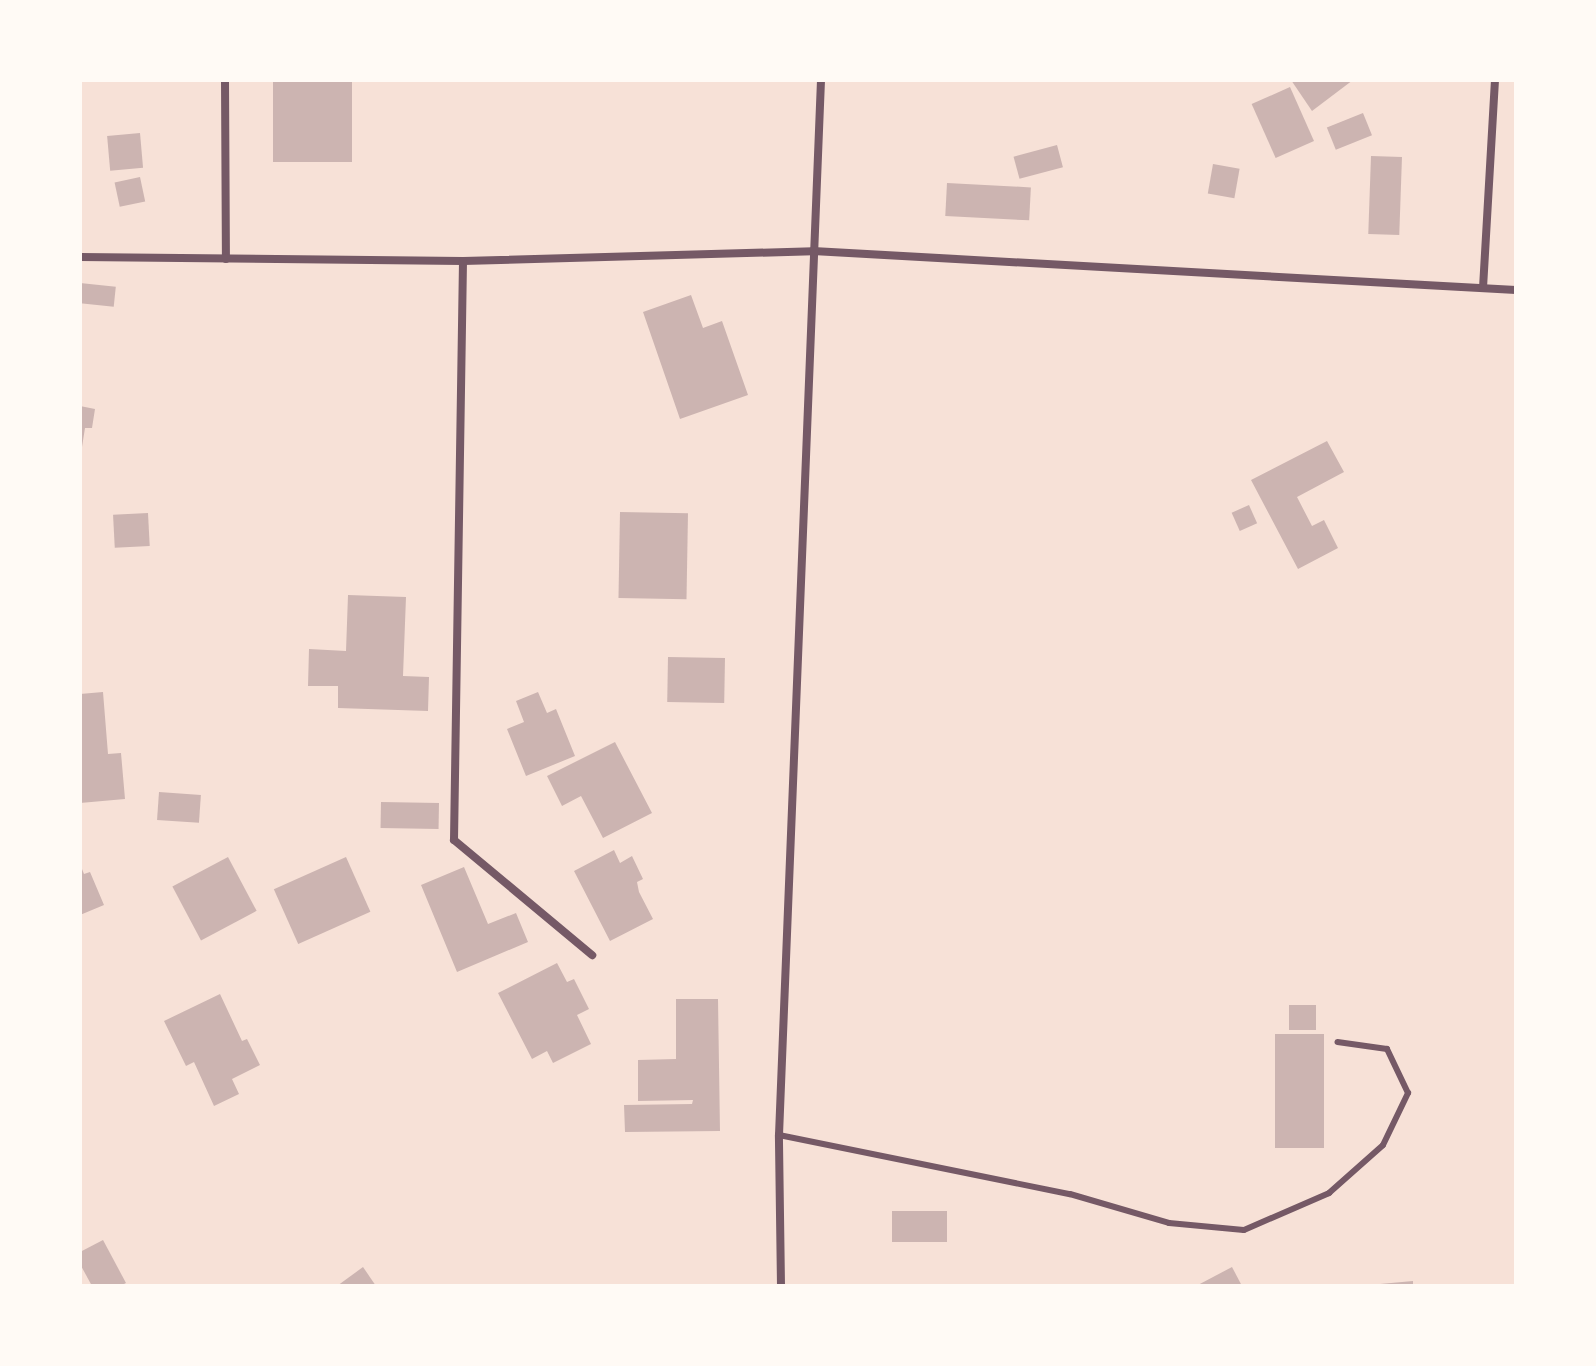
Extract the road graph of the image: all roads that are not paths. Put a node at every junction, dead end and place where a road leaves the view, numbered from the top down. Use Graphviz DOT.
graph roads {
  1 [pos="225,80"];
  2 [pos="821,80"];
  3 [pos="1495,80"];
  4 [pos="813,251"];
  5 [pos="80,257"];
  6 [pos="226,259"];
  7 [pos="463,261"];
  8 [pos="1483,288"];
  9 [pos="1516,290"];
  10 [pos="592,955"];
  11 [pos="1337,1042"];
  12 [pos="779,1135"];
  13 [pos="781,1286"];
  1 -- 6 [label="street"];
  2 -- 4 [label="street"];
  3 -- 8 [label="street"];
  4 -- 7 [label="street"];
  4 -- 8 [label="street"];
  4 -- 12 [label="street"];
  5 -- 6 [label="street"];
  6 -- 7 [label="street"];
  7 -- 10 [label="street"];
  8 -- 9 [label="street"];
  11 -- 12 [label="lane"];
  12 -- 13 [label="street"];
}
